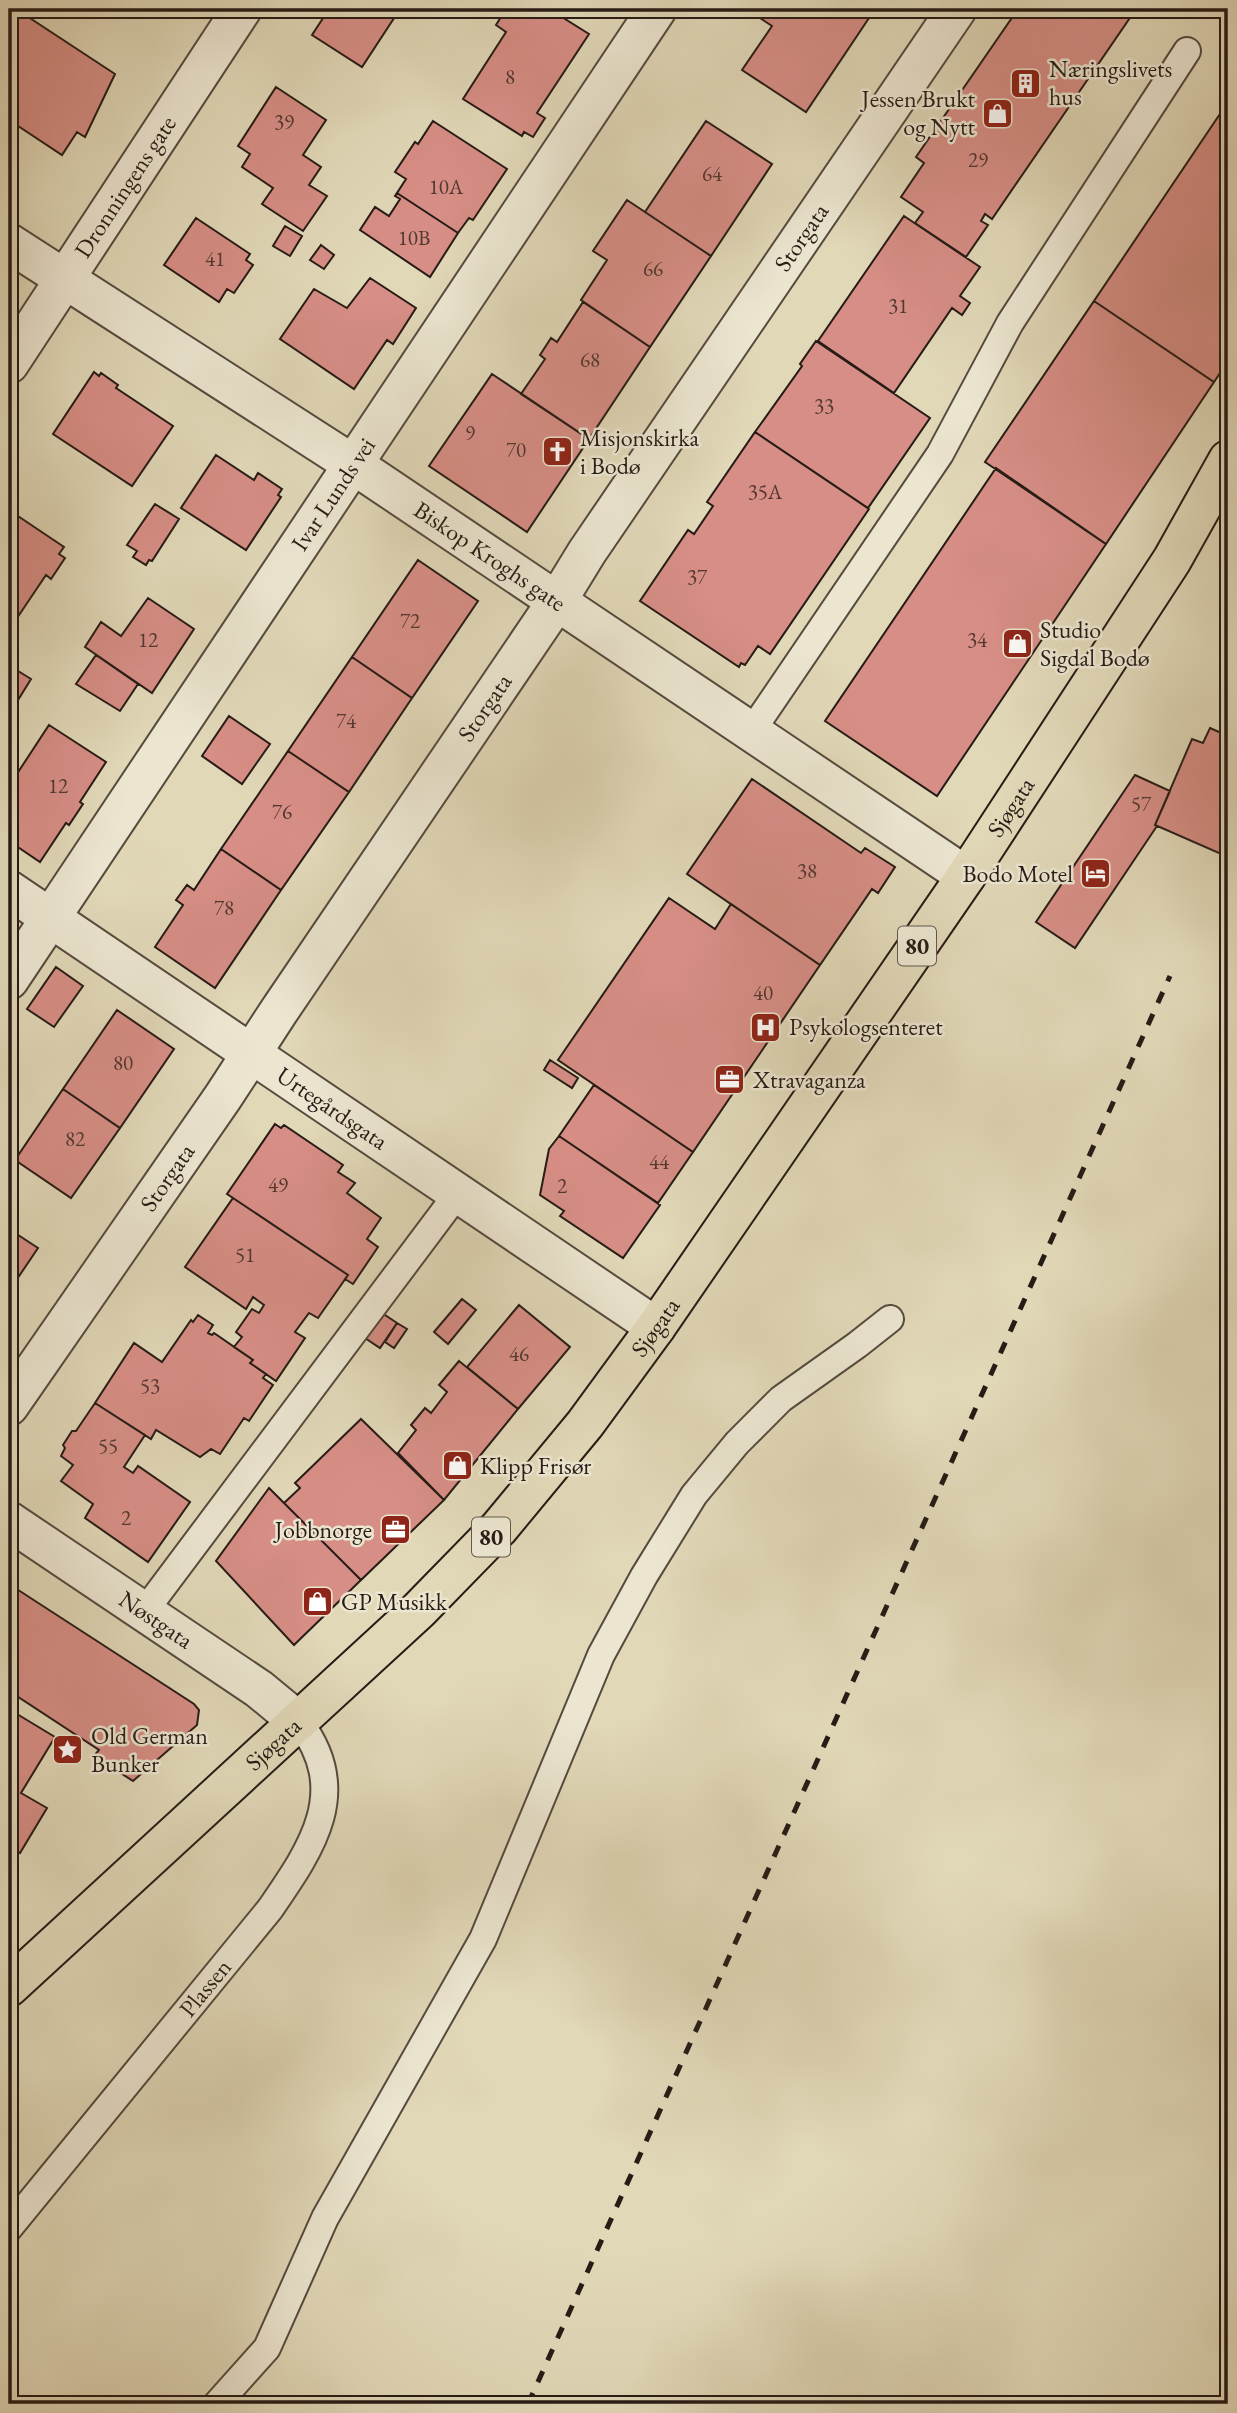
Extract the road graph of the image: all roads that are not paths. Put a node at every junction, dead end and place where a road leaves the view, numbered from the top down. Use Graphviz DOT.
graph roads {
  1 [pos="242,9"];
  2 [pos="657,9"];
  3 [pos="957,9"];
  4 [pos="1187,51"];
  5 [pos="9,243"];
  6 [pos="65,280"];
  7 [pos="9,364"];
  8 [pos="1228,460"];
  9 [pos="354,465"];
  10 [pos="1228,497"];
  11 [pos="1172,560"];
  12 [pos="557,601"];
  13 [pos="751,732"];
  14 [pos="965,876"];
  15 [pos="9,890"];
  16 [pos="51,917"];
  17 [pos="9,980"];
  18 [pos="251,1052"];
  19 [pos="458,1193"];
  20 [pos="890,1319"];
  21 [pos="656,1327"];
  22 [pos="9,1406"];
  23 [pos="9,1521"];
  24 [pos="144,1612"];
  25 [pos="299,1723"];
  26 [pos="9,1987"];
  27 [pos="9,2228"];
  28 [pos="217,2404"];
  1 -- 6 [label="street, Dronningens gate"];
  2 -- 9 [label="street, Ivar Lunds vei"];
  3 -- 12 [label="street, Storgata"];
  4 -- 13 [label="lane"];
  5 -- 6 [label="street, Biskop Kroghs gate"];
  6 -- 7 [label="street, Dronningens gate"];
  6 -- 9 [label="street, Biskop Kroghs gate"];
  8 -- 11 [label="highway, Sjøgata / 80"];
  9 -- 12 [label="street, Biskop Kroghs gate"];
  9 -- 16 [label="street, Ivar Lunds vei"];
  10 -- 11 [label="highway, Sjøgata / 80"];
  11 -- 14 [label="highway, Sjøgata / 80"];
  12 -- 13 [label="street, Biskop Kroghs gate"];
  12 -- 18 [label="street, Storgata"];
  13 -- 14 [label="street, Biskop Kroghs gate"];
  14 -- 21 [label="highway, Sjøgata / 80"];
  15 -- 16 [label="street, Urtegårdsgata"];
  16 -- 17 [label="street, Ivar Lunds vei"];
  16 -- 18 [label="street, Urtegårdsgata"];
  18 -- 19 [label="street, Urtegårdsgata"];
  18 -- 22 [label="street, Storgata"];
  19 -- 21 [label="street, Urtegårdsgata"];
  19 -- 24 [label="lane"];
  20 -- 28 [label="lane"];
  21 -- 25 [label="highway, Sjøgata / 80"];
  23 -- 24 [label="street, Nøstgata"];
  24 -- 25 [label="street, Nøstgata"];
  25 -- 26 [label="highway, Sjøgata / 80"];
  25 -- 27 [label="lane, Plassen"];
}
